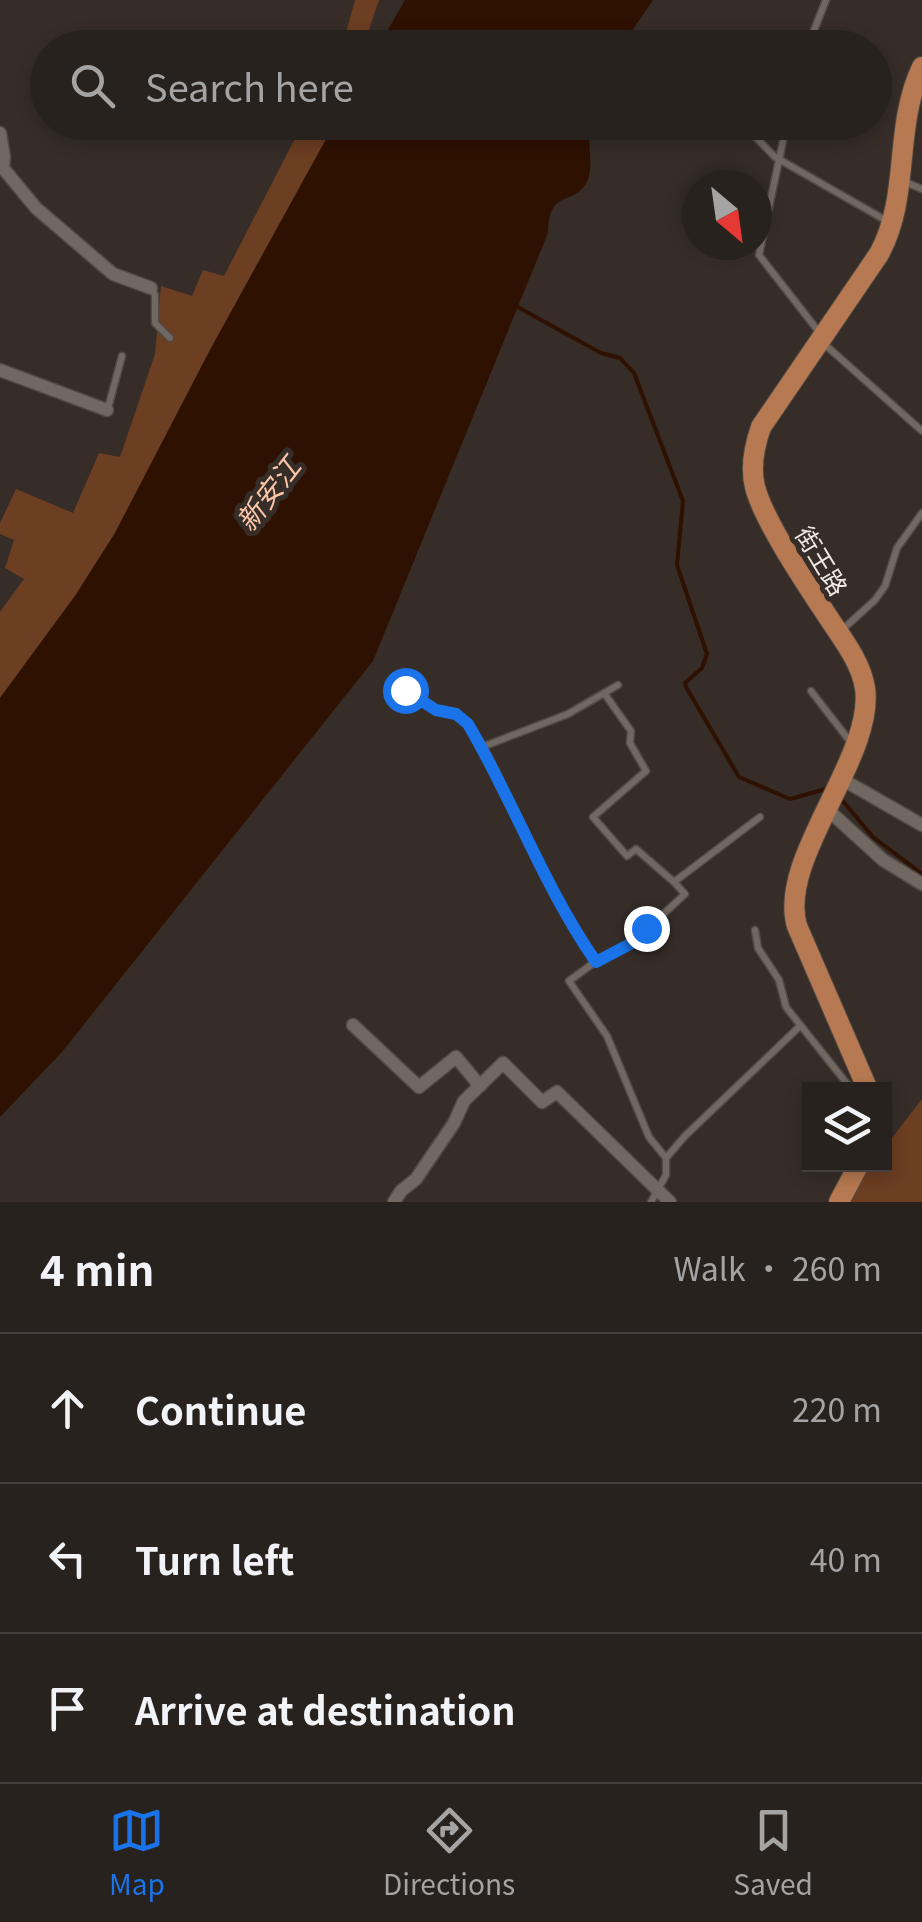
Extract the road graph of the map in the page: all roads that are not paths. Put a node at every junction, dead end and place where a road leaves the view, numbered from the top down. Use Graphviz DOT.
graph roads {
  1 [pos="826,0"];
  2 [pos="814,30"];
  3 [pos="922,67"];
  4 [pos="0,132"];
  5 [pos="760,140"];
  6 [pos="783,140"];
  7 [pos="778,159"];
  8 [pos="899,180"];
  9 [pos="922,189"];
  10 [pos="892,224"];
  11 [pos="151,288"];
  12 [pos="170,338"];
  13 [pos="822,339"];
  14 [pos="122,356"];
  15 [pos="0,370"];
  16 [pos="107,410"];
  17 [pos="922,431"];
  18 [pos="922,513"];
  19 [pos="838,633"];
  20 [pos="618,685"];
  21 [pos="405,690"];
  22 [pos="811,691"];
  23 [pos="604,693"];
  24 [pos="853,745"];
  25 [pos="482,748"];
  26 [pos="839,780"];
  27 [pos="827,807"];
  28 [pos="760,817"];
  29 [pos="922,825"];
  30 [pos="674,882"];
  31 [pos="922,884"];
  32 [pos="755,930"];
  33 [pos="596,962"];
  34 [pos="353,1025"];
  35 [pos="799,1027"];
  36 [pos="845,1082"];
  37 [pos="864,1082"];
  38 [pos="480,1086"];
  39 [pos="666,1158"];
  40 [pos="855,1172"];
  41 [pos="660,1199"];
  42 [pos="394,1202"];
  43 [pos="839,1202"];
  1 -- 2 [label="lane"];
  3 -- 8 [label="main road, 街王路"];
  4 -- 11 [label="street"];
  5 -- 7 [label="lane"];
  6 -- 7 [label="lane"];
  7 -- 10 [label="lane"];
  7 -- 13 [label="lane"];
  8 -- 9 [label="lane"];
  8 -- 10 [label="main road, 街王路"];
  10 -- 13 [label="main road, 街王路"];
  11 -- 12 [label="lane"];
  13 -- 17 [label="lane"];
  13 -- 19 [label="main road, 街王路"];
  14 -- 16 [label="lane"];
  15 -- 16 [label="street"];
  18 -- 19 [label="lane"];
  19 -- 24 [label="main road, 街王路"];
  20 -- 23 [label="lane"];
  21 -- 25 [label="lane"];
  22 -- 24 [label="lane"];
  23 -- 25 [label="lane"];
  23 -- 30 [label="lane"];
  24 -- 26 [label="main road, 街王路"];
  25 -- 33 [label="lane"];
  26 -- 27 [label="main road, 街王路"];
  26 -- 29 [label="street"];
  27 -- 31 [label="street"];
  27 -- 37 [label="main road, 街王路"];
  28 -- 30 [label="lane"];
  30 -- 33 [label="lane"];
  32 -- 35 [label="lane"];
  33 -- 39 [label="lane"];
  34 -- 38 [label="street"];
  35 -- 36 [label="lane"];
  35 -- 39 [label="lane"];
  38 -- 41 [label="street"];
  38 -- 42 [label="street"];
  39 -- 41 [label="lane"];
  40 -- 43 [label="main road"];
}
